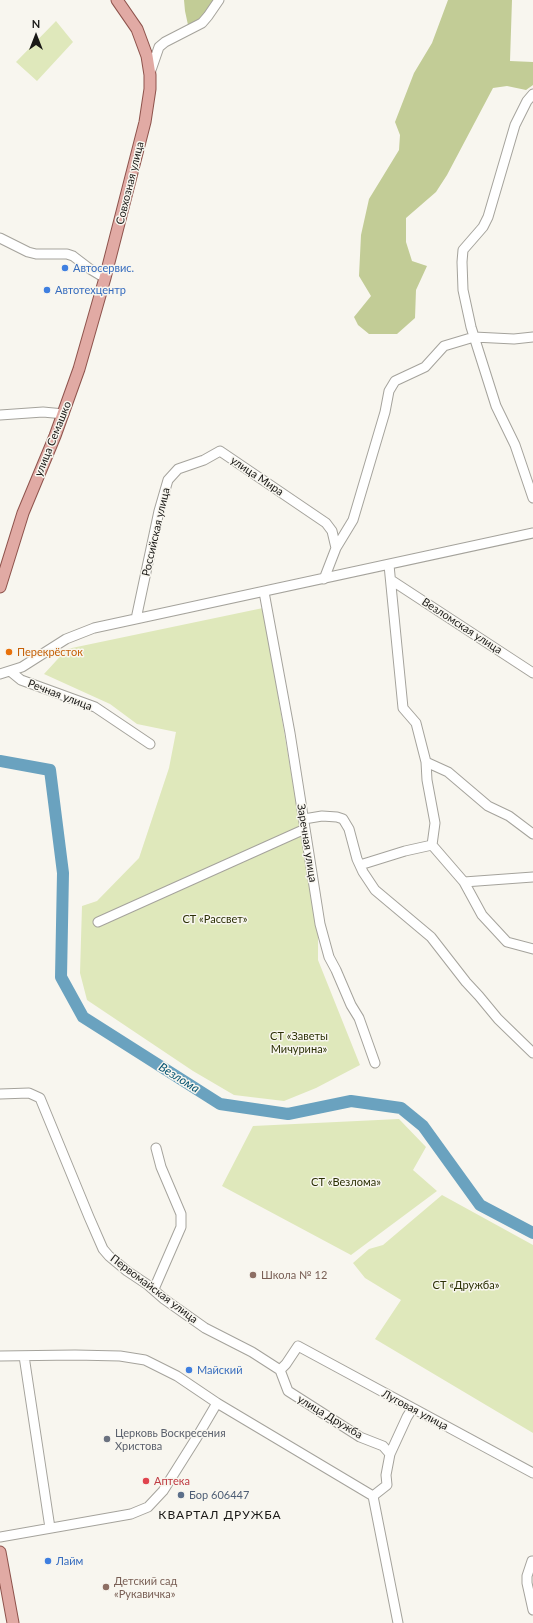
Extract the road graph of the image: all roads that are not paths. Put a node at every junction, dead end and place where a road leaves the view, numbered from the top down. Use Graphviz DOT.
graph roads {
  1 [pos="117,0"];
  2 [pos="219,0"];
  3 [pos="150,75"];
  4 [pos="533,94"];
  5 [pos="0,238"];
  6 [pos="105,278"];
  7 [pos="101,290"];
  8 [pos="474,337"];
  9 [pos="533,337"];
  10 [pos="0,414"];
  11 [pos="64,414"];
  12 [pos="220,451"];
  13 [pos="533,498"];
  14 [pos="533,533"];
  15 [pos="336,548"];
  16 [pos="389,565"];
  17 [pos="324,579"];
  18 [pos="391,580"];
  19 [pos="0,587"];
  20 [pos="236,588"];
  21 [pos="264,592"];
  22 [pos="238,597"];
  23 [pos="136,619"];
  24 [pos="10,671"];
  25 [pos="533,673"];
  26 [pos="0,674"];
  27 [pos="150,744"];
  28 [pos="426,762"];
  29 [pos="304,824"];
  30 [pos="533,834"];
  31 [pos="432,846"];
  32 [pos="360,865"];
  33 [pos="533,878"];
  34 [pos="464,882"];
  35 [pos="98,922"];
  36 [pos="533,949"];
  37 [pos="533,1053"];
  38 [pos="375,1063"];
  39 [pos="0,1094"];
  40 [pos="156,1148"];
  41 [pos="154,1290"];
  42 [pos="0,1356"];
  43 [pos="24,1356"];
  44 [pos="280,1370"];
  45 [pos="217,1403"];
  46 [pos="412,1409"];
  47 [pos="390,1454"];
  48 [pos="533,1473"];
  49 [pos="373,1496"];
  50 [pos="50,1528"];
  51 [pos="0,1537"];
  52 [pos="0,1552"];
  53 [pos="533,1561"];
  54 [pos="533,1610"];
  55 [pos="13,1623"];
  56 [pos="398,1623"];
  1 -- 3 [label="main road, Совхозная улица"];
  2 -- 3 [label="street"];
  3 -- 6 [label="main road, Совхозная улица"];
  4 -- 8 [label="street"];
  5 -- 6 [label="street"];
  6 -- 7 [label="main road, Совхозная улица"];
  7 -- 11 [label="main road, улица Семашко"];
  8 -- 9 [label="street"];
  8 -- 13 [label="street"];
  8 -- 15 [label="street"];
  10 -- 11 [label="street"];
  11 -- 19 [label="main road, улица Семашко"];
  12 -- 15 [label="street, улица Мира"];
  12 -- 23 [label="street, Российская улица"];
  14 -- 16 [label="street"];
  15 -- 17 [label="street"];
  16 -- 17 [label="street"];
  16 -- 18 [label="street"];
  17 -- 21 [label="street"];
  18 -- 25 [label="street, Везломская улица"];
  18 -- 28 [label="street"];
  20 -- 22 [label="street"];
  21 -- 22 [label="street"];
  21 -- 29 [label="street, Заречная улица"];
  22 -- 23 [label="street"];
  23 -- 24 [label="street"];
  24 -- 26 [label="street"];
  24 -- 27 [label="street, Речная улица"];
  28 -- 30 [label="street"];
  28 -- 31 [label="street"];
  29 -- 32 [label="street"];
  29 -- 35 [label="street"];
  29 -- 38 [label="street, Заречная улица"];
  31 -- 32 [label="street"];
  31 -- 34 [label="street"];
  32 -- 37 [label="street"];
  33 -- 34 [label="street"];
  34 -- 36 [label="street"];
  39 -- 41 [label="street, Первомайская улица"];
  40 -- 41 [label="street"];
  41 -- 44 [label="street, Первомайская улица"];
  42 -- 43 [label="street"];
  43 -- 45 [label="street"];
  43 -- 50 [label="street"];
  44 -- 46 [label="street, Луговая улица"];
  44 -- 47 [label="street, улица Дружба"];
  45 -- 49 [label="street"];
  45 -- 50 [label="street"];
  46 -- 47 [label="street"];
  46 -- 48 [label="street, Луговая улица"];
  47 -- 49 [label="street"];
  49 -- 56 [label="street"];
  50 -- 51 [label="street"];
  52 -- 55 [label="main road"];
  53 -- 54 [label="street"];
}
